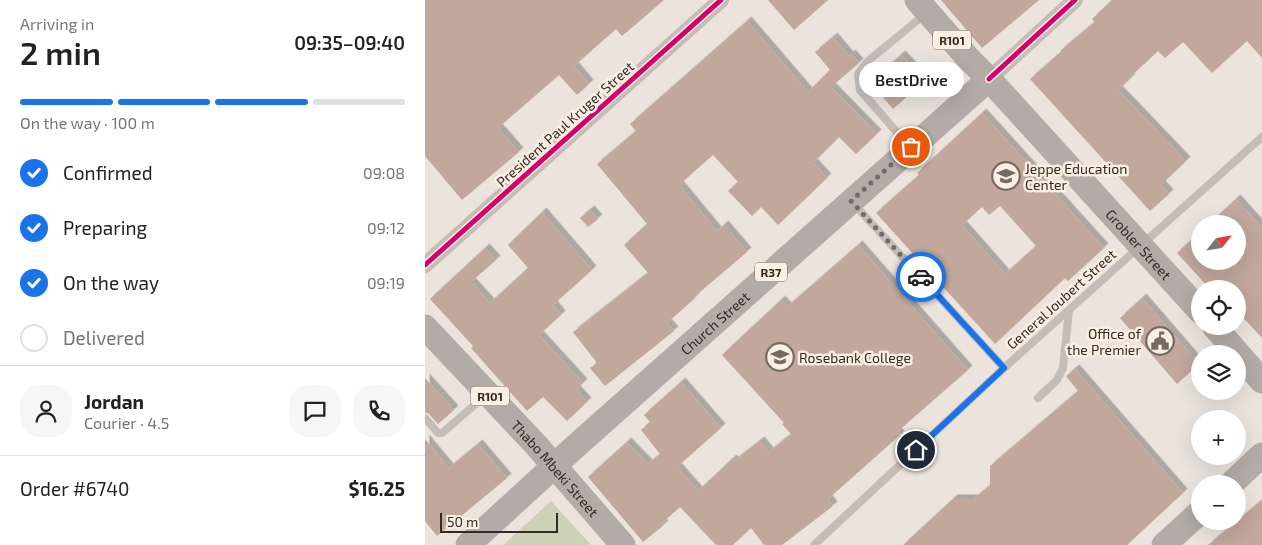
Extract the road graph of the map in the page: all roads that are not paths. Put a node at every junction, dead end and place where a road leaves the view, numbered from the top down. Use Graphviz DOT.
graph roads {
  1 [pos="721,0"];
  2 [pos="1075,0"];
  3 [pos="923,6"];
  4 [pos="989,79"];
  5 [pos="1262,137"];
  6 [pos="911,147"];
  7 [pos="851,201"];
  8 [pos="1140,246"];
  9 [pos="425,266"];
  10 [pos="1191,301"];
  11 [pos="1069,310"];
  12 [pos="425,328"];
  13 [pos="1222,335"];
  14 [pos="1004,368"];
  15 [pos="1262,381"];
  16 [pos="488,394"];
  17 [pos="1038,398"];
  18 [pos="425,418"];
  19 [pos="1262,456"];
  20 [pos="554,466"];
  21 [pos="1241,475"];
  22 [pos="1191,520"];
  23 [pos="616,540"];
  24 [pos="468,545"];
  25 [pos="814,545"];
  26 [pos="1163,545"];
  1 -- 9 [label="street, President Paul Kruger Street"];
  2 -- 4 [label="street, Church Street"];
  3 -- 4 [label="main road, Grobler Street / R101"];
  3 -- 6 [label="lane"];
  4 -- 6 [label="main road, Church Street / R37"];
  4 -- 8 [label="main road, Grobler Street / R101"];
  5 -- 8 [label="lane, General Joubert Street"];
  6 -- 7 [label="main road, Church Street / R37"];
  7 -- 14 [label="lane"];
  7 -- 20 [label="main road, Church Street / R37"];
  8 -- 10 [label="main road, Grobler Street / R101"];
  8 -- 11 [label="lane, General Joubert Street"];
  11 -- 14 [label="lane, General Joubert Street"];
  11 -- 17 [label="lane"];
  12 -- 16 [label="main road, Thabo Mbeki Street / R101"];
  13 -- 15 [label="main road"];
  14 -- 25 [label="lane, General Joubert Street"];
  16 -- 18 [label="lane"];
  16 -- 20 [label="main road, Thabo Mbeki Street / R101"];
  19 -- 21 [label="main road"];
  20 -- 23 [label="main road, Thabo Mbeki Street / R101"];
  20 -- 24 [label="main road, Church Street / R37"];
  22 -- 26 [label="main road"];
}
